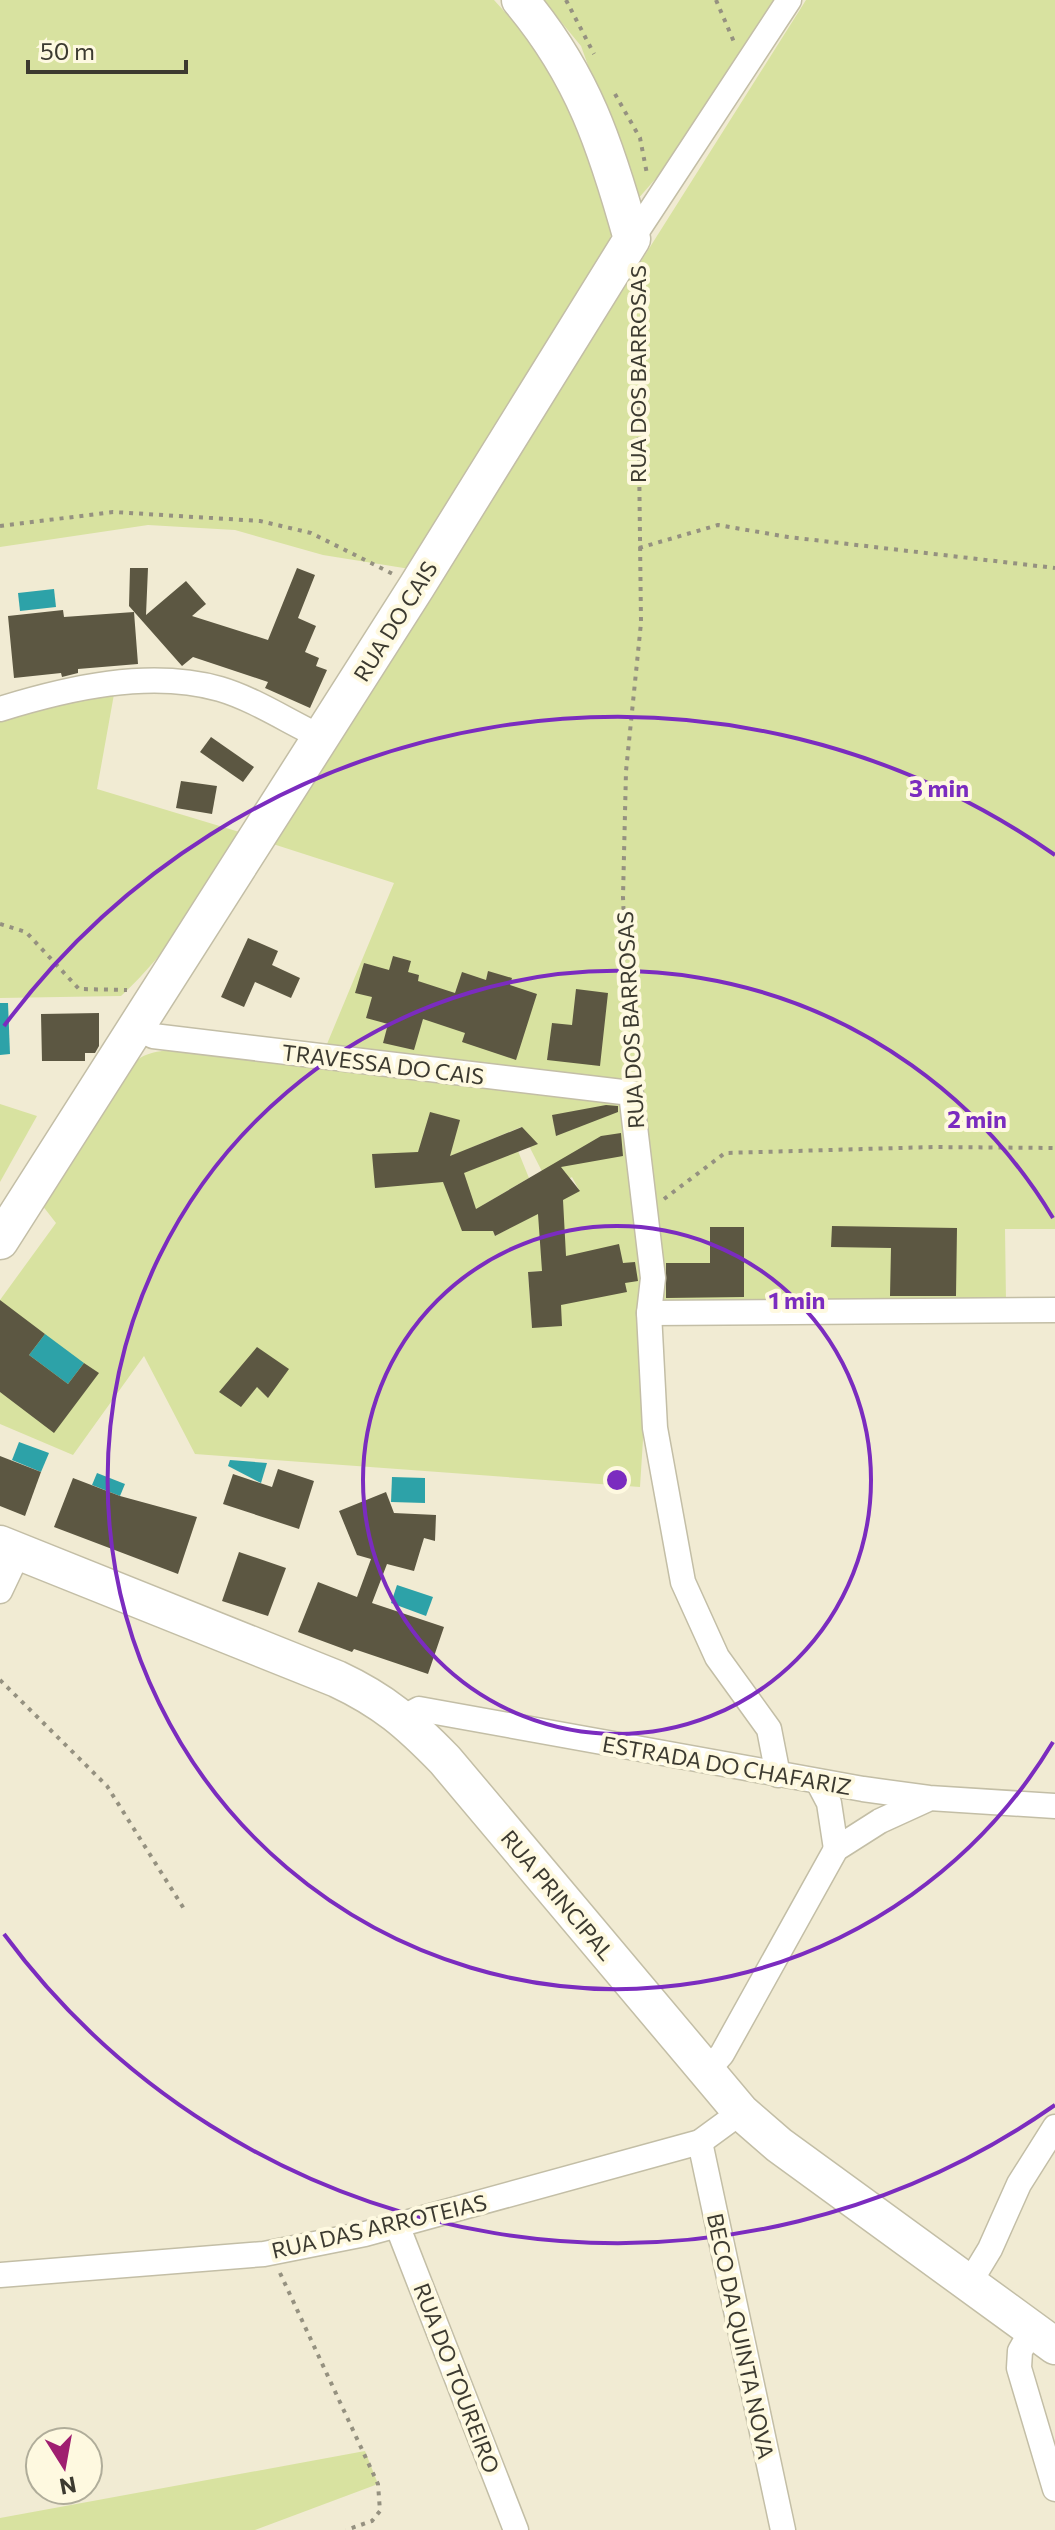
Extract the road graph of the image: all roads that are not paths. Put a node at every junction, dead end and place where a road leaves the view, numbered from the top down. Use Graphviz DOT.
graph roads {
  1 [pos="520,0"];
  2 [pos="789,0"];
  3 [pos="632,239"];
  4 [pos="0,709"];
  5 [pos="321,737"];
  6 [pos="145,1016"];
  7 [pos="631,1093"];
  8 [pos="0,1241"];
  9 [pos="1055,1310"];
  10 [pos="649,1313"];
  11 [pos="9,1547"];
  12 [pos="0,1591"];
  13 [pos="404,1717"];
  14 [pos="778,1775"];
  15 [pos="818,1782"];
  16 [pos="929,1798"];
  17 [pos="1055,1806"];
  18 [pos="836,1849"];
  19 [pos="706,2072"];
  20 [pos="741,2112"];
  21 [pos="1055,2127"];
  22 [pos="700,2142"];
  23 [pos="397,2225"];
  24 [pos="0,2275"];
  25 [pos="970,2282"];
  26 [pos="1044,2338"];
  27 [pos="1055,2489"];
  28 [pos="516,2530"];
  29 [pos="783,2530"];
  1 -- 3 [label="street"];
  2 -- 3 [label="street, RUA DO CAIS"];
  3 -- 5 [label="street, RUA DO CAIS"];
  4 -- 5 [label="street"];
  5 -- 6 [label="street, RUA DO CAIS"];
  6 -- 7 [label="street, TRAVESSA DO CAIS"];
  6 -- 8 [label="street, RUA DO CAIS"];
  7 -- 10 [label="street, RUA DOS BARROSAS"];
  9 -- 10 [label="street"];
  10 -- 14 [label="street, RUA DOS BARROSAS"];
  11 -- 12 [label="street"];
  11 -- 13 [label="street, RUA PRINCIPAL"];
  13 -- 14 [label="street, ESTRADA DO CHAFARIZ"];
  13 -- 19 [label="street, RUA PRINCIPAL"];
  14 -- 15 [label="street, ESTRADA DO CHAFARIZ"];
  15 -- 16 [label="street, ESTRADA DO CHAFARIZ"];
  15 -- 18 [label="street"];
  16 -- 17 [label="street, ESTRADA DO CHAFARIZ"];
  16 -- 18 [label="street"];
  18 -- 19 [label="street"];
  19 -- 20 [label="street, RUA PRINCIPAL"];
  20 -- 22 [label="street, RUA DAS ARROTEIAS"];
  20 -- 25 [label="street, RUA PRINCIPAL"];
  21 -- 25 [label="street"];
  22 -- 23 [label="street, RUA DAS ARROTEIAS"];
  22 -- 29 [label="street, BECO DA QUINTA NOVA"];
  23 -- 24 [label="street, RUA DAS ARROTEIAS"];
  23 -- 28 [label="street, RUA DO TOUREIRO"];
  25 -- 26 [label="street, RUA PRINCIPAL"];
  26 -- 27 [label="street"];
}
